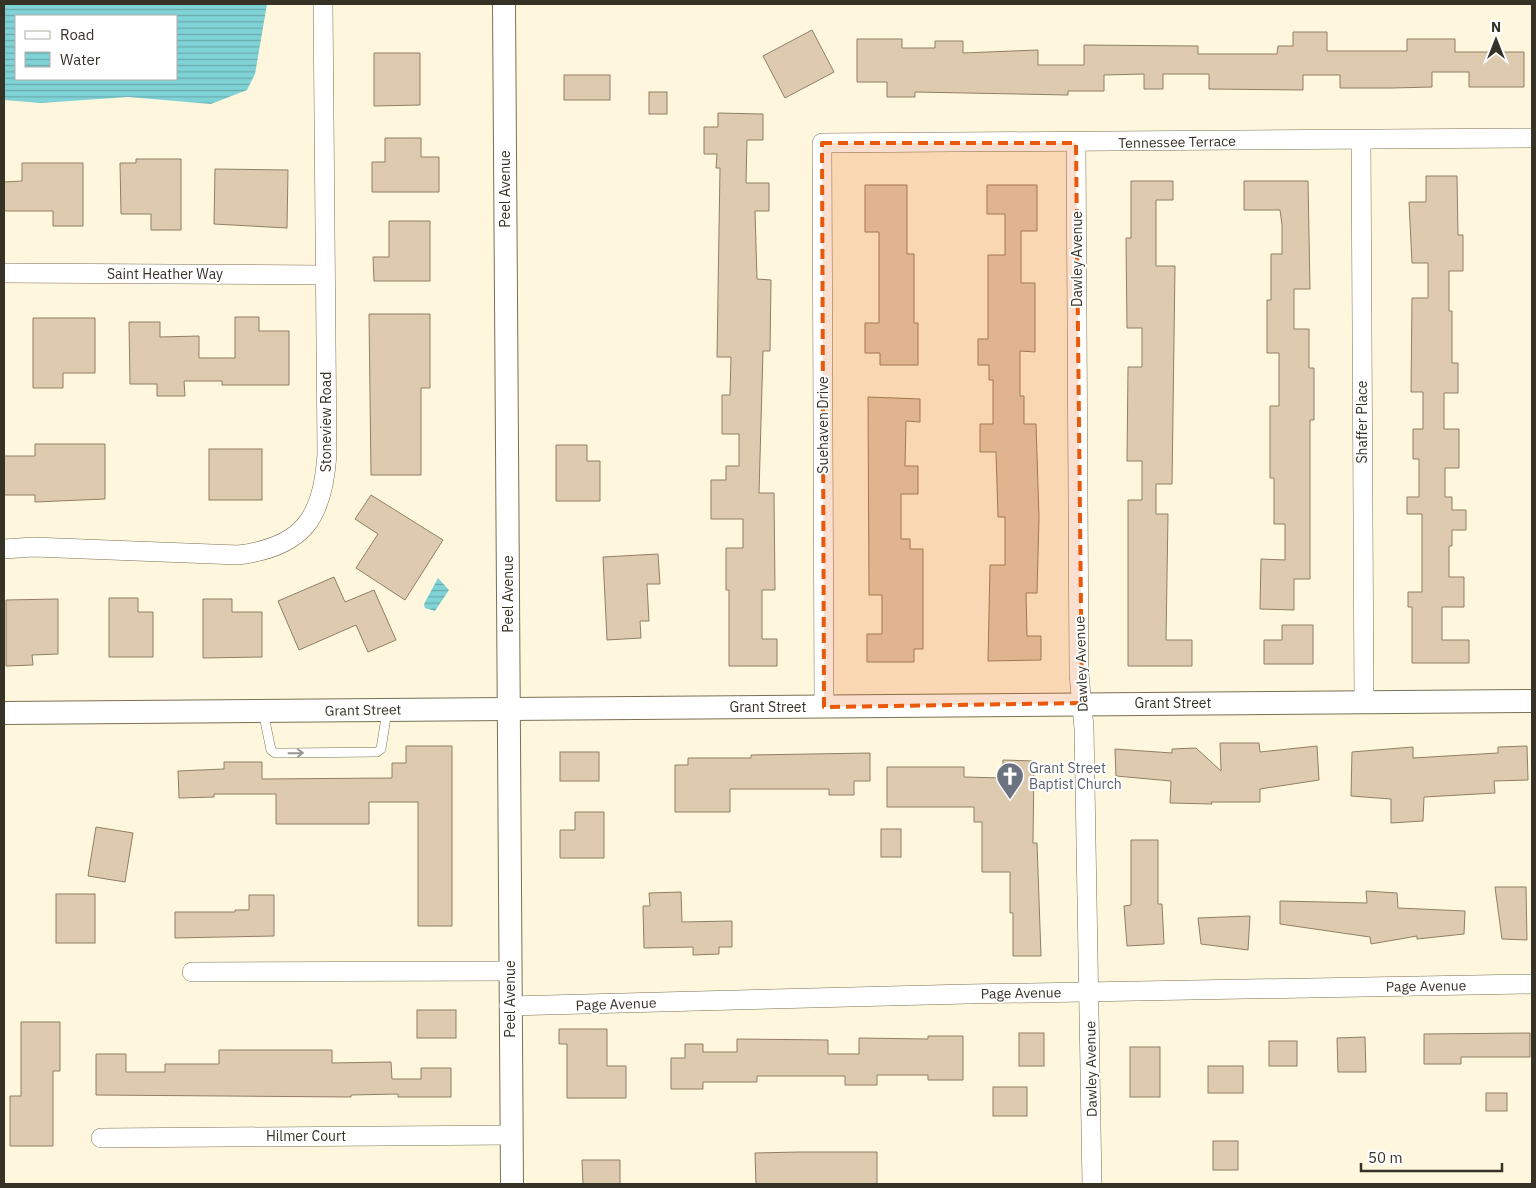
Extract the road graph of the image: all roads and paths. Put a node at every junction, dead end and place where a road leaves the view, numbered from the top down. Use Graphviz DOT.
graph roads {
  1 [pos="323,4"];
  2 [pos="504,4"];
  3 [pos="1532,138"];
  4 [pos="1360,140"];
  5 [pos="822,143"];
  6 [pos="1076,143"];
  7 [pos="4,273"];
  8 [pos="325,275"];
  9 [pos="4,549"];
  10 [pos="1532,701"];
  11 [pos="1082,703"];
  12 [pos="1364,703"];
  13 [pos="824,707"];
  14 [pos="509,709"];
  15 [pos="388,710"];
  16 [pos="263,711"];
  17 [pos="4,713"];
  18 [pos="509,971"];
  19 [pos="192,972"];
  20 [pos="1532,984"];
  21 [pos="1090,992"];
  22 [pos="509,1006"];
  23 [pos="511,1135"];
  24 [pos="102,1138"];
  25 [pos="512,1184"];
  26 [pos="1092,1184"];
  1 -- 8 [label="street, Stoneview Road"];
  2 -- 14 [label="street, Peel Avenue"];
  3 -- 4 [label="street, Tennessee Terrace"];
  4 -- 6 [label="street, Tennessee Terrace"];
  4 -- 12 [label="street, Shaffer Place"];
  5 -- 6 [label="street, Tennessee Terrace"];
  5 -- 13 [label="street, Suehaven Drive"];
  6 -- 11 [label="street, Dawley Avenue"];
  7 -- 8 [label="street, Saint Heather Way"];
  8 -- 9 [label="street, Stoneview Road"];
  10 -- 12 [label="street, Grant Street"];
  11 -- 12 [label="street, Grant Street"];
  11 -- 13 [label="street, Grant Street"];
  11 -- 21 [label="street, Dawley Avenue"];
  13 -- 14 [label="street, Grant Street"];
  14 -- 15 [label="street, Grant Street"];
  14 -- 18 [label="street, Peel Avenue"];
  15 -- 16 [label="street, Grant Street"];
  16 -- 15 [label="lane, one-way"];
  16 -- 17 [label="street, Grant Street"];
  18 -- 19 [label="street"];
  18 -- 22 [label="street, Peel Avenue"];
  20 -- 21 [label="street, Page Avenue"];
  21 -- 22 [label="street, Page Avenue"];
  21 -- 26 [label="street, Dawley Avenue"];
  22 -- 23 [label="street, Peel Avenue"];
  23 -- 24 [label="street, Hilmer Court"];
  23 -- 25 [label="street, Peel Avenue"];
}
